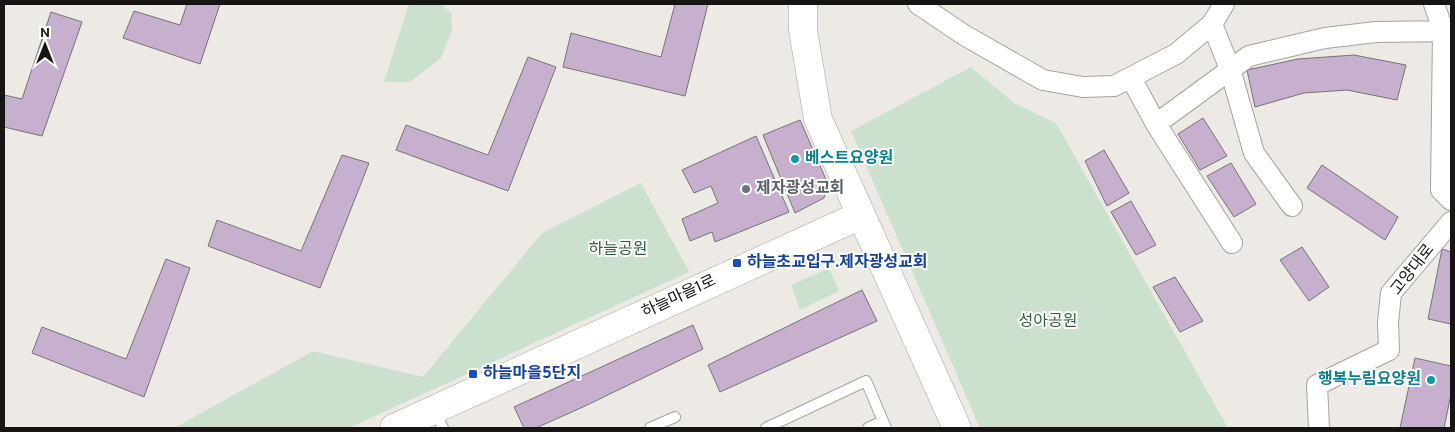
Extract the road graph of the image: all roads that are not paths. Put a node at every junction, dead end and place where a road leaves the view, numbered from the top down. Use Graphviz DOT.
graph roads {
  1 [pos="803,4"];
  2 [pos="918,4"];
  3 [pos="1224,4"];
  4 [pos="1434,4"];
  5 [pos="1212,24"];
  6 [pos="1447,30"];
  7 [pos="1230,69"];
  8 [pos="1131,78"];
  9 [pos="1156,124"];
  10 [pos="1451,200"];
  11 [pos="1292,206"];
  12 [pos="861,215"];
  13 [pos="1451,222"];
  14 [pos="1232,243"];
  15 [pos="675,417"];
  16 [pos="438,419"];
  17 [pos="885,425"];
  18 [pos="394,428"];
  19 [pos="650,428"];
  20 [pos="766,428"];
  21 [pos="868,428"];
  22 [pos="957,428"];
  23 [pos="1318,428"];
  1 -- 12 [label="street"];
  2 -- 8 [label="street"];
  3 -- 5 [label="street"];
  4 -- 6 [label="street"];
  5 -- 7 [label="street"];
  5 -- 8 [label="street"];
  6 -- 7 [label="street"];
  6 -- 10 [label="street"];
  7 -- 9 [label="street"];
  7 -- 11 [label="street"];
  8 -- 9 [label="street"];
  9 -- 14 [label="street"];
  12 -- 16 [label="street, 하늘마을1로"];
  12 -- 22 [label="street"];
  13 -- 23 [label="street, 고양대로"];
  15 -- 19 [label="lane"];
  16 -- 18 [label="street, 하늘마을1로"];
  17 -- 20 [label="lane"];
  17 -- 21 [label="lane"];
}
